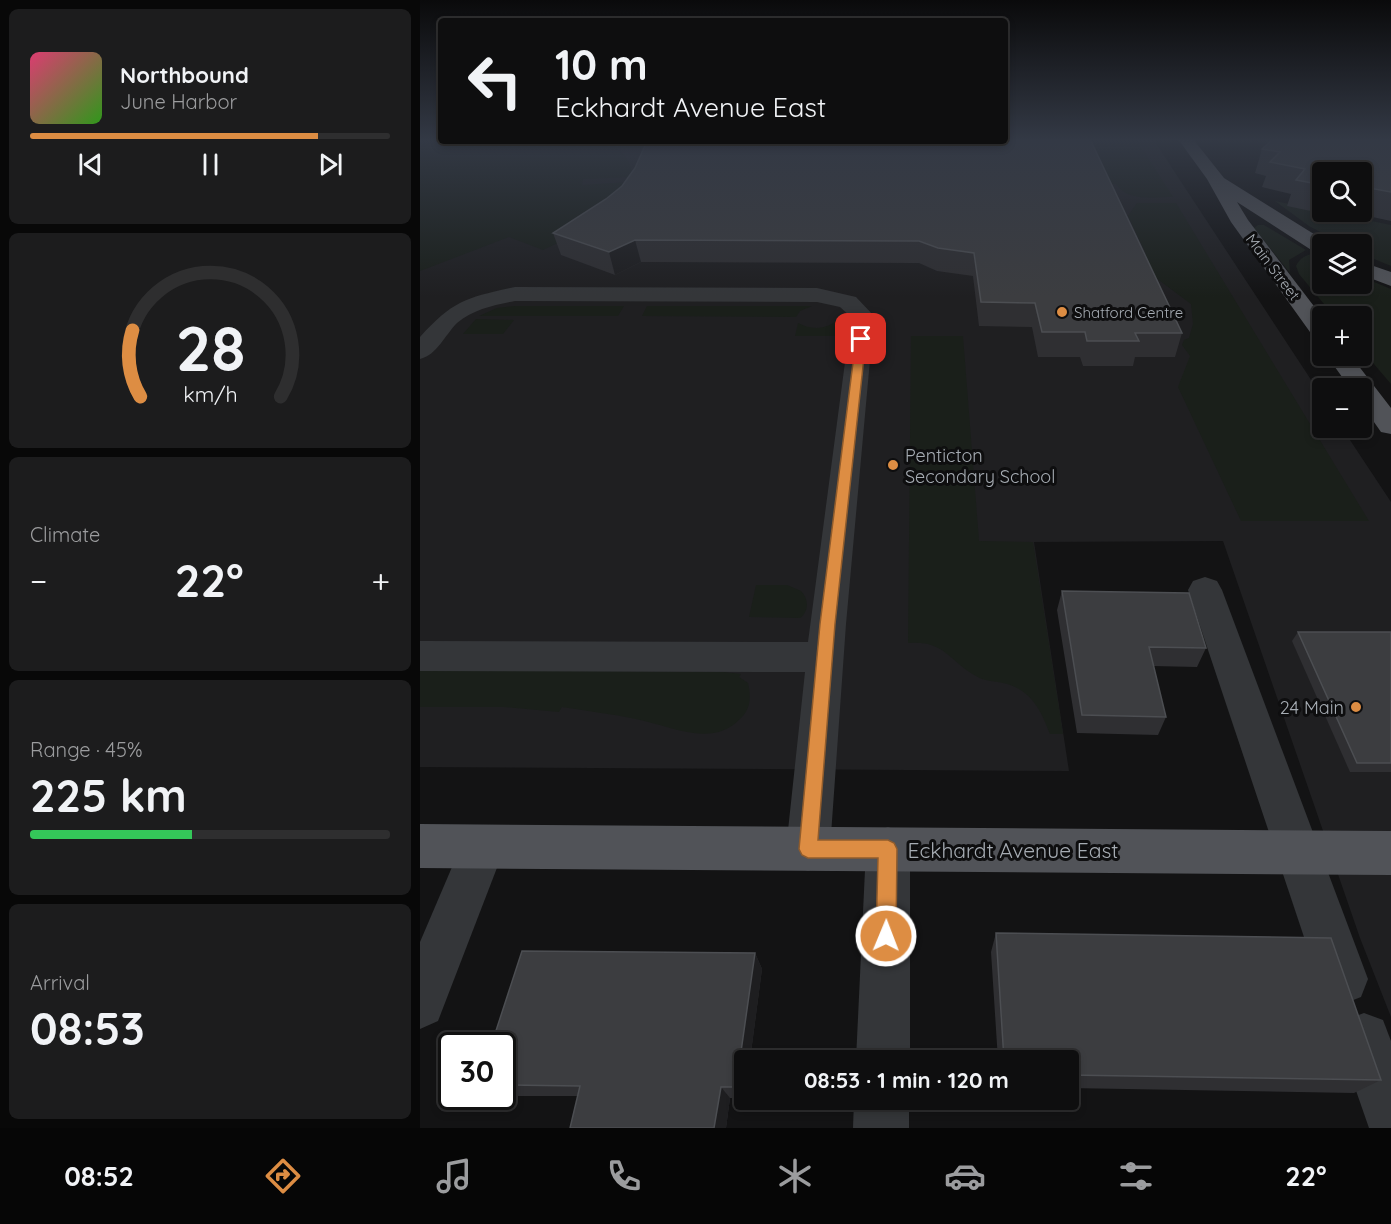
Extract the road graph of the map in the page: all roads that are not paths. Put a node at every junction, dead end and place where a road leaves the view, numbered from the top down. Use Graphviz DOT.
graph roads {
  1 [pos="1223,192"];
  2 [pos="1235,192"];
  3 [pos="1312,242"];
  4 [pos="1372,272"];
  5 [pos="1391,280"];
  6 [pos="1312,319"];
  7 [pos="420,352"];
  8 [pos="1346,366"];
  9 [pos="1391,426"];
  10 [pos="1205,590"];
  11 [pos="420,656"];
  12 [pos="825,657"];
  13 [pos="420,846"];
  14 [pos="483,847"];
  15 [pos="808,849"];
  16 [pos="888,849"];
  17 [pos="1298,852"];
  18 [pos="1391,853"];
  19 [pos="420,1003"];
  20 [pos="883,1050"];
  21 [pos="882,1110"];
  22 [pos="1391,1113"];
  23 [pos="881,1128"];
  1 -- 6 [label="main road, Main Street"];
  2 -- 3 [label="main road"];
  4 -- 5 [label="main road"];
  7 -- 12 [label="street"];
  8 -- 9 [label="main road"];
  10 -- 17 [label="street"];
  11 -- 12 [label="street"];
  12 -- 15 [label="street"];
  13 -- 14 [label="main road, Eckhardt Avenue East"];
  14 -- 15 [label="main road, Eckhardt Avenue East"];
  14 -- 19 [label="street"];
  15 -- 16 [label="main road, Eckhardt Avenue East"];
  16 -- 17 [label="main road, Eckhardt Avenue East"];
  16 -- 20 [label="street"];
  17 -- 18 [label="main road, Eckhardt Avenue East"];
  17 -- 22 [label="street"];
  21 -- 23 [label="street"];
}
